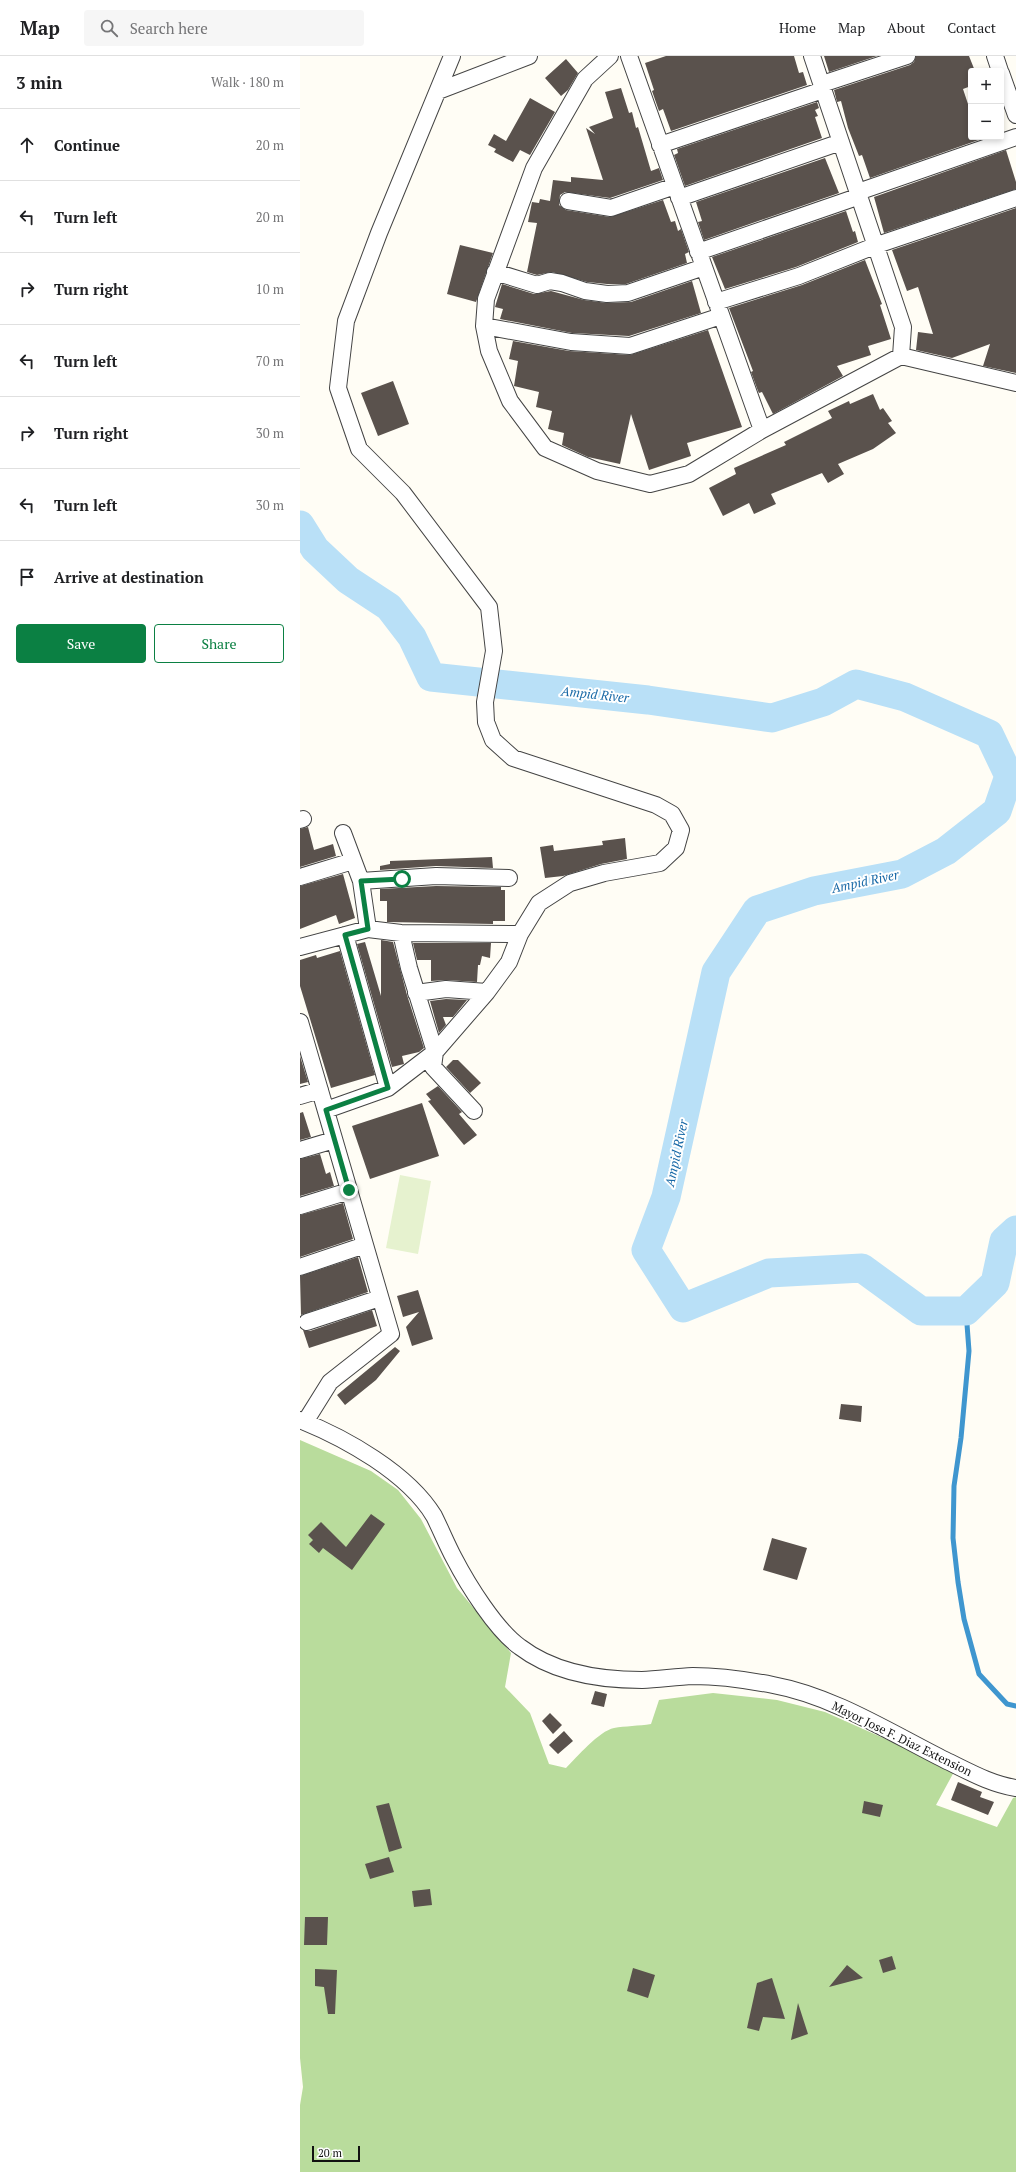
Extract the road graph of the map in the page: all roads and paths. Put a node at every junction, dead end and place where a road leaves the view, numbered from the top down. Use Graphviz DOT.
graph roads {
  1 [pos="452,56"];
  2 [pos="529,56"];
  3 [pos="610,56"];
  4 [pos="629,56"];
  5 [pos="812,56"];
  6 [pos="908,56"];
  7 [pos="995,56"];
  8 [pos="1000,68"];
  9 [pos="1004,81"];
  10 [pos="822,87"];
  11 [pos="438,91"];
  12 [pos="1016,115"];
  13 [pos="1016,137"];
  14 [pos="841,142"];
  15 [pos="660,145"];
  16 [pos="677,192"];
  17 [pos="859,194"];
  18 [pos="1016,198"];
  19 [pos="568,201"];
  20 [pos="877,245"];
  21 [pos="698,252"];
  22 [pos="704,267"];
  23 [pos="495,272"];
  24 [pos="718,309"];
  25 [pos="484,326"];
  26 [pos="901,356"];
  27 [pos="1016,383"];
  28 [pos="762,430"];
  29 [pos="343,833"];
  30 [pos="353,861"];
  31 [pos="300,877"];
  32 [pos="509,878"];
  33 [pos="361,881"];
  34 [pos="368,929"];
  35 [pos="401,933"];
  36 [pos="520,934"];
  37 [pos="345,935"];
  38 [pos="300,947"];
  39 [pos="486,992"];
  40 [pos="416,993"];
  41 [pos="301,1031"];
  42 [pos="436,1052"];
  43 [pos="388,1088"];
  44 [pos="320,1090"];
  45 [pos="300,1096"];
  46 [pos="326,1110"];
  47 [pos="474,1111"];
  48 [pos="334,1140"];
  49 [pos="300,1150"];
  50 [pos="349,1190"];
  51 [pos="300,1206"];
  52 [pos="365,1245"];
  53 [pos="300,1267"];
  54 [pos="380,1298"];
  55 [pos="307,1322"];
  56 [pos="302,1421"];
  57 [pos="1016,1788"];
  1 -- 11 [label="street"];
  2 -- 11 [label="street"];
  3 -- 23 [label="street"];
  4 -- 15 [label="street"];
  5 -- 10 [label="street"];
  6 -- 10 [label="street"];
  7 -- 8 [label="street"];
  9 -- 12 [label="street"];
  10 -- 14 [label="street"];
  10 -- 15 [label="street"];
  11 -- 36 [label="street"];
  13 -- 17 [label="street"];
  14 -- 16 [label="street"];
  14 -- 17 [label="street"];
  15 -- 16 [label="street"];
  16 -- 19 [label="street"];
  16 -- 21 [label="street"];
  17 -- 20 [label="street"];
  17 -- 21 [label="street"];
  18 -- 20 [label="street"];
  20 -- 24 [label="street"];
  20 -- 26 [label="street"];
  21 -- 22 [label="street"];
  22 -- 23 [label="street"];
  22 -- 24 [label="street"];
  23 -- 25 [label="street"];
  24 -- 25 [label="street"];
  24 -- 28 [label="street"];
  25 -- 28 [label="street"];
  26 -- 27 [label="street"];
  26 -- 28 [label="street"];
  29 -- 30 [label="street"];
  30 -- 31 [label="street"];
  30 -- 33 [label="street"];
  32 -- 33 [label="street"];
  33 -- 34 [label="street"];
  34 -- 35 [label="street"];
  34 -- 37 [label="street"];
  35 -- 36 [label="street"];
  35 -- 40 [label="street"];
  36 -- 39 [label="street"];
  37 -- 38 [label="street"];
  37 -- 43 [label="street"];
  39 -- 40 [label="street"];
  39 -- 42 [label="street"];
  40 -- 42 [label="street"];
  41 -- 44 [label="street"];
  42 -- 43 [label="street"];
  42 -- 47 [label="street"];
  43 -- 46 [label="street"];
  44 -- 45 [label="street"];
  44 -- 46 [label="street"];
  46 -- 48 [label="street"];
  48 -- 49 [label="street"];
  48 -- 50 [label="street"];
  50 -- 51 [label="street"];
  50 -- 52 [label="street"];
  52 -- 53 [label="street"];
  52 -- 54 [label="street"];
  54 -- 55 [label="street"];
  54 -- 56 [label="street"];
  56 -- 57 [label="street, Mayor Jose F. Diaz Extension"];
}
